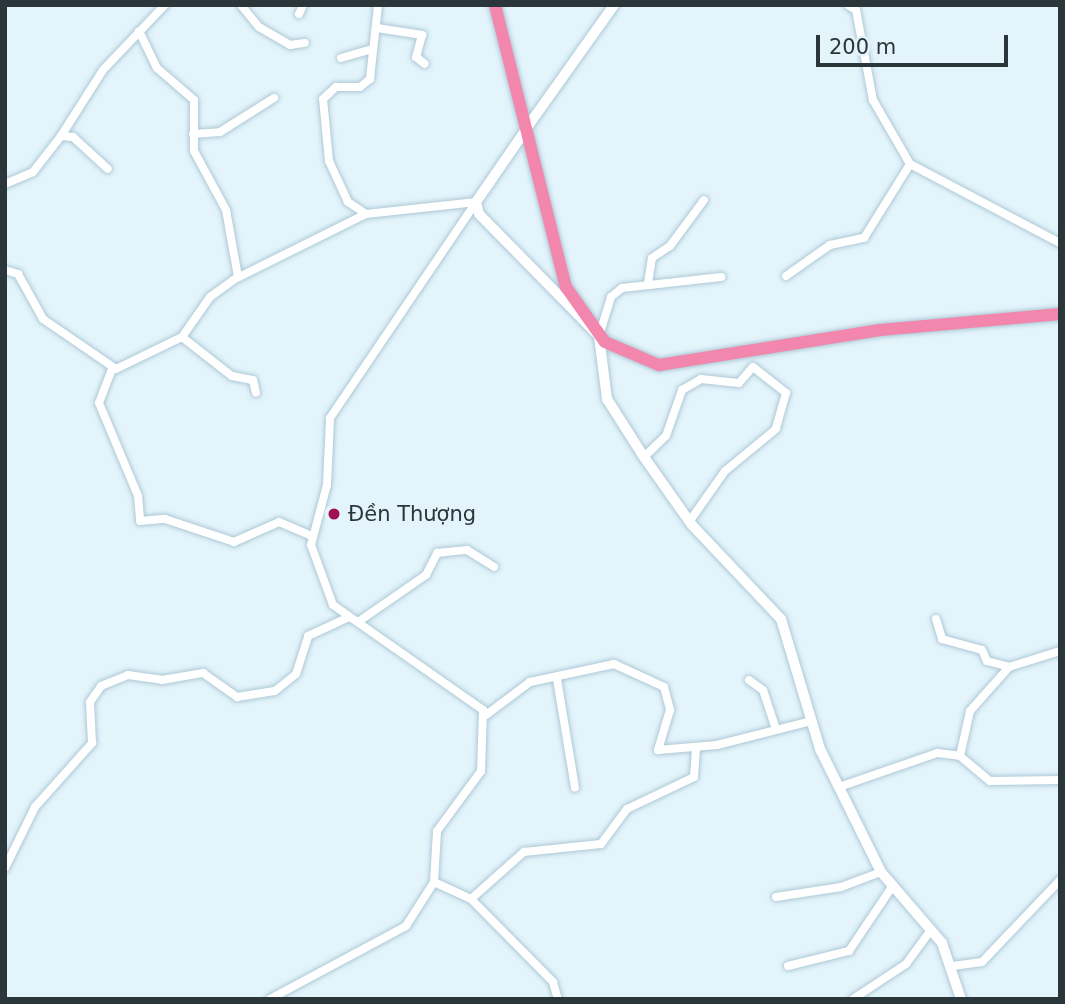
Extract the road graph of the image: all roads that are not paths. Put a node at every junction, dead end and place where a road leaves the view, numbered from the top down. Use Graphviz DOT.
graph roads {
  1 [pos="166,5"];
  2 [pos="241,5"];
  3 [pos="378,5"];
  4 [pos="497,5"];
  5 [pos="614,5"];
  6 [pos="848,5"];
  7 [pos="377,28"];
  8 [pos="139,31"];
  9 [pos="305,43"];
  10 [pos="373,49"];
  11 [pos="341,58"];
  12 [pos="425,64"];
  13 [pos="274,98"];
  14 [pos="526,128"];
  15 [pos="193,134"];
  16 [pos="61,136"];
  17 [pos="910,164"];
  18 [pos="108,169"];
  19 [pos="5,184"];
  20 [pos="704,200"];
  21 [pos="476,202"];
  22 [pos="366,214"];
  23 [pos="1060,243"];
  24 [pos="5,270"];
  25 [pos="786,276"];
  26 [pos="238,277"];
  27 [pos="721,277"];
  28 [pos="648,283"];
  29 [pos="1060,307"];
  30 [pos="1060,314"];
  31 [pos="598,336"];
  32 [pos="181,337"];
  33 [pos="653,362"];
  34 [pos="113,369"];
  35 [pos="256,393"];
  36 [pos="644,457"];
  37 [pos="690,522"];
  38 [pos="312,536"];
  39 [pos="495,566"];
  40 [pos="349,617"];
  41 [pos="936,619"];
  42 [pos="358,622"];
  43 [pos="1060,650"];
  44 [pos="1009,667"];
  45 [pos="557,679"];
  46 [pos="749,680"];
  47 [pos="486,715"];
  48 [pos="808,722"];
  49 [pos="776,729"];
  50 [pos="696,749"];
  51 [pos="960,756"];
  52 [pos="1060,780"];
  53 [pos="839,787"];
  54 [pos="575,788"];
  55 [pos="5,868"];
  56 [pos="881,872"];
  57 [pos="1060,880"];
  58 [pos="434,882"];
  59 [pos="892,887"];
  60 [pos="776,897"];
  61 [pos="471,899"];
  62 [pos="931,930"];
  63 [pos="788,966"];
  64 [pos="954,966"];
  65 [pos="270,999"];
  66 [pos="558,999"];
  67 [pos="853,999"];
  68 [pos="961,999"];
  1 -- 8 [label="street"];
  2 -- 9 [label="street"];
  3 -- 7 [label="street"];
  4 -- 14 [label="highway"];
  5 -- 14 [label="street"];
  6 -- 17 [label="street"];
  7 -- 10 [label="street"];
  7 -- 12 [label="street"];
  8 -- 15 [label="street"];
  8 -- 16 [label="street"];
  10 -- 11 [label="street"];
  10 -- 22 [label="street"];
  13 -- 15 [label="street"];
  14 -- 21 [label="street"];
  14 -- 31 [label="highway"];
  15 -- 26 [label="street"];
  16 -- 18 [label="street"];
  16 -- 19 [label="street"];
  17 -- 23 [label="street"];
  17 -- 25 [label="street"];
  20 -- 28 [label="street"];
  21 -- 22 [label="street"];
  21 -- 31 [label="street"];
  21 -- 38 [label="street"];
  22 -- 26 [label="street"];
  24 -- 34 [label="street"];
  26 -- 32 [label="street"];
  27 -- 28 [label="street"];
  28 -- 31 [label="street"];
  29 -- 33 [label="highway"];
  30 -- 33 [label="highway"];
  31 -- 33 [label="highway"];
  31 -- 36 [label="street"];
  32 -- 34 [label="street"];
  32 -- 35 [label="street"];
  34 -- 38 [label="street"];
  36 -- 37 [label="street"];
  36 -- 37 [label="street"];
  37 -- 48 [label="street"];
  38 -- 40 [label="street"];
  39 -- 42 [label="street"];
  40 -- 42 [label="street"];
  40 -- 55 [label="street"];
  41 -- 44 [label="street"];
  42 -- 47 [label="street"];
  43 -- 44 [label="street"];
  44 -- 51 [label="street"];
  45 -- 47 [label="street"];
  45 -- 50 [label="street"];
  45 -- 54 [label="street"];
  46 -- 49 [label="street"];
  47 -- 58 [label="street"];
  48 -- 49 [label="street"];
  48 -- 53 [label="street"];
  49 -- 50 [label="street"];
  50 -- 61 [label="street"];
  51 -- 52 [label="street"];
  51 -- 53 [label="street"];
  53 -- 56 [label="street"];
  56 -- 59 [label="street"];
  56 -- 60 [label="street"];
  57 -- 64 [label="street"];
  58 -- 61 [label="street"];
  58 -- 65 [label="street"];
  59 -- 62 [label="street"];
  59 -- 63 [label="street"];
  61 -- 66 [label="street"];
  62 -- 64 [label="street"];
  62 -- 67 [label="street"];
  64 -- 68 [label="street"];
}
